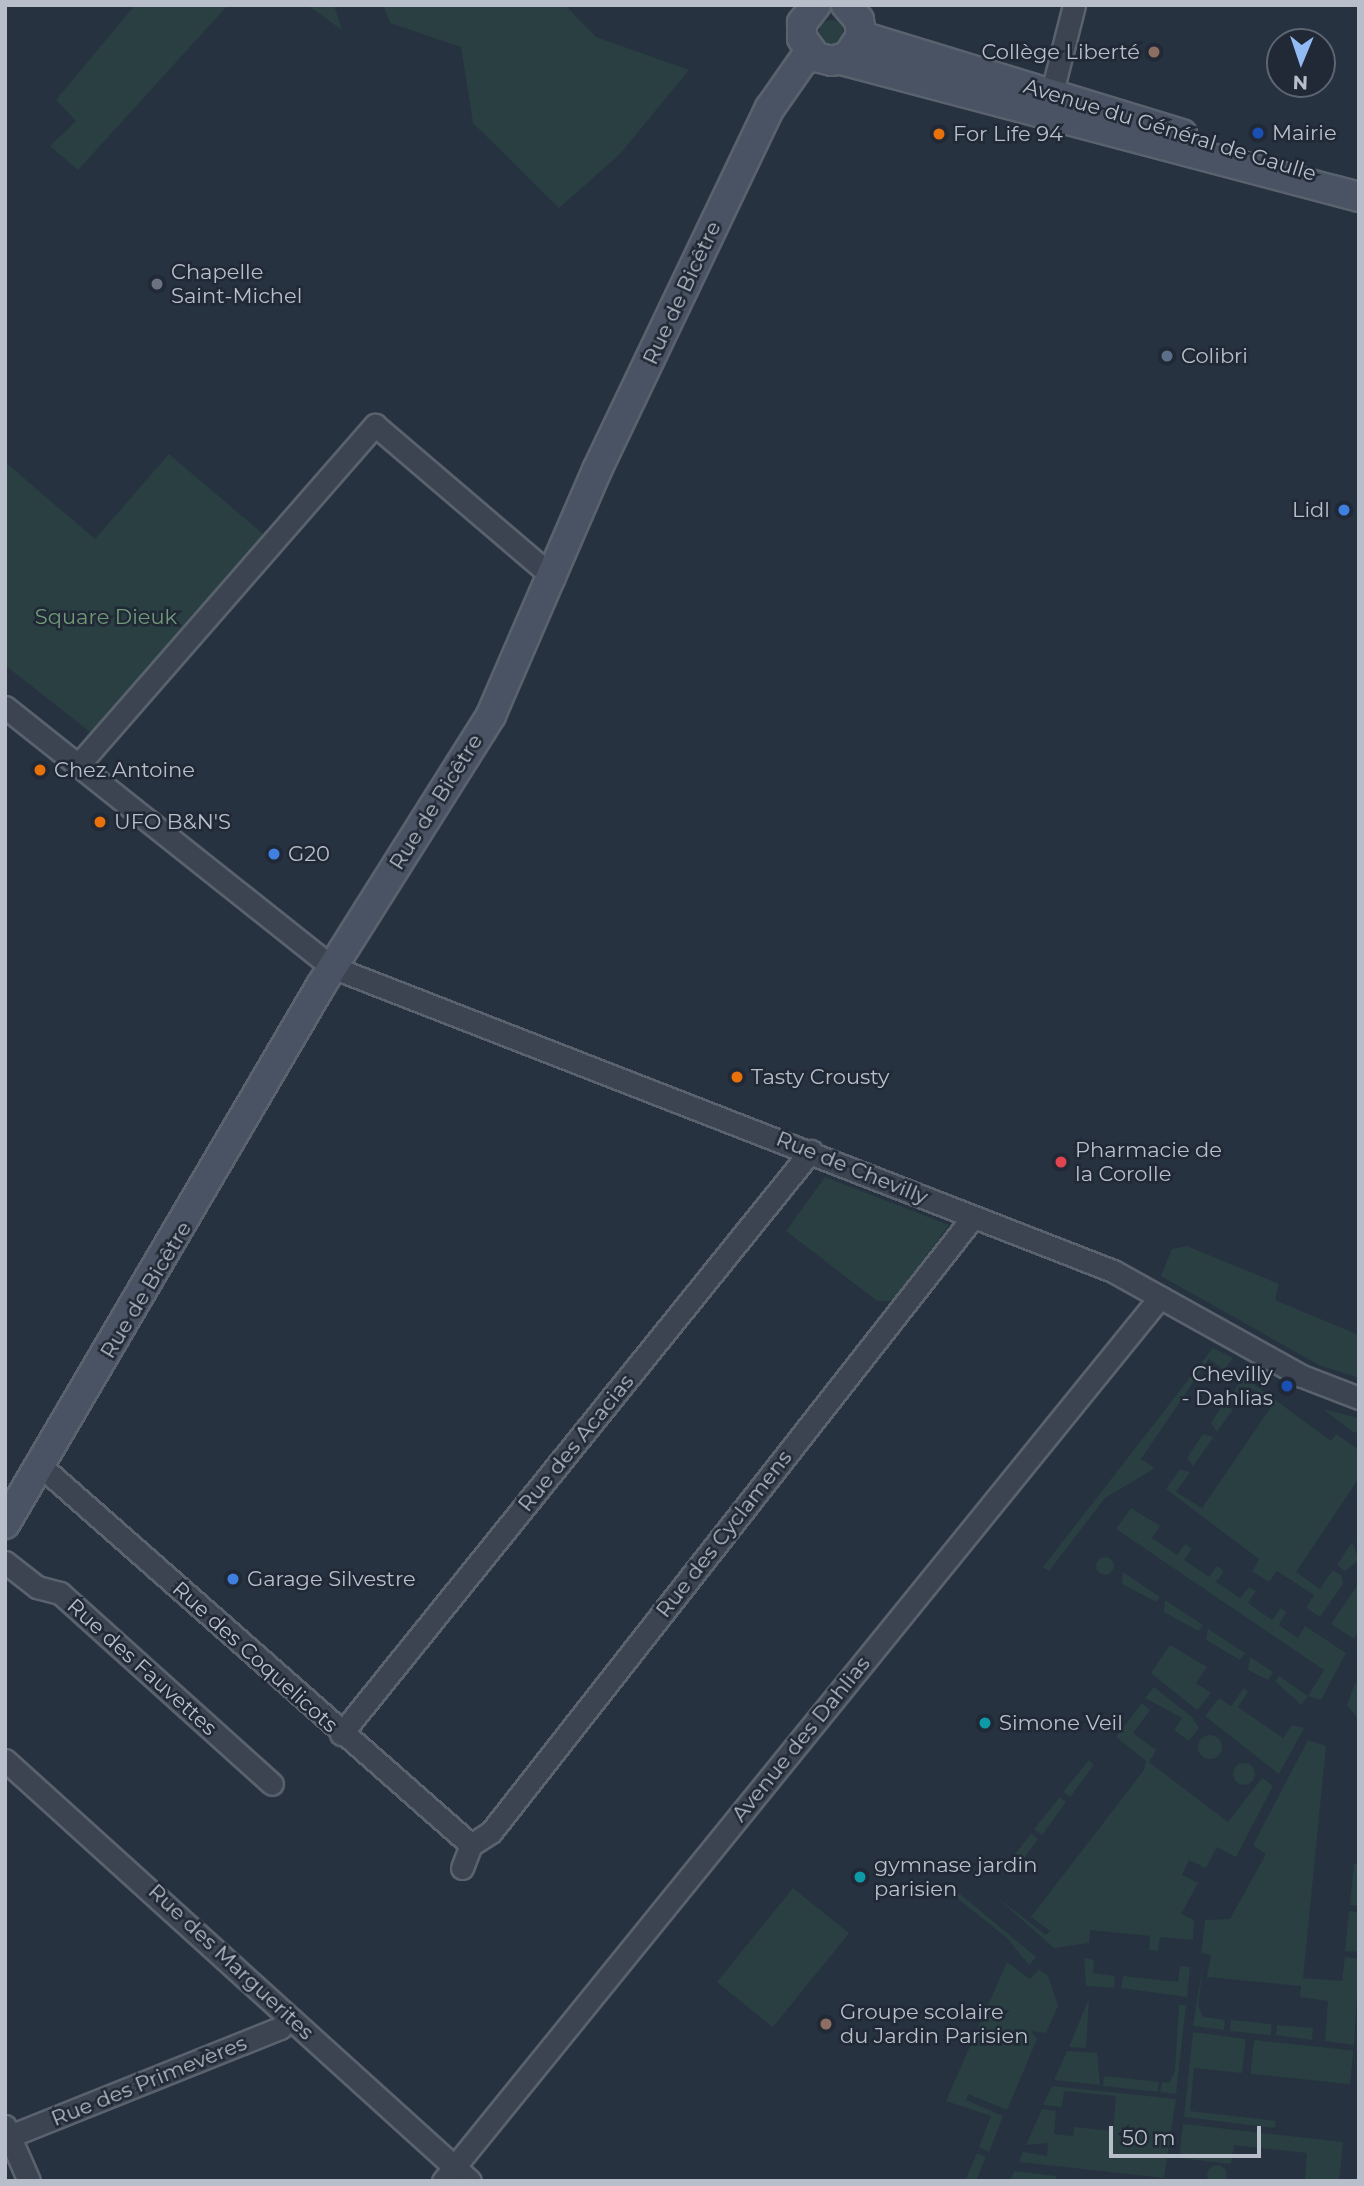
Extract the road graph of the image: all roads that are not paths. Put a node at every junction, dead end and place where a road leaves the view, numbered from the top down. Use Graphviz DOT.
graph roads {
  1 [pos="1074,5"];
  2 [pos="850,6"];
  3 [pos="804,9"];
  4 [pos="861,36"];
  5 [pos="809,52"];
  6 [pos="841,60"];
  7 [pos="1052,92"];
  8 [pos="1359,187"];
  9 [pos="1359,197"];
  10 [pos="554,578"];
  11 [pos="5,707"];
  12 [pos="80,763"];
  13 [pos="332,967"];
  14 [pos="811,1151"];
  15 [pos="973,1217"];
  16 [pos="1160,1297"];
  17 [pos="1359,1398"];
  18 [pos="42,1467"];
  19 [pos="5,1524"];
  20 [pos="5,1562"];
  21 [pos="341,1734"];
  22 [pos="5,1760"];
  23 [pos="272,1784"];
  24 [pos="471,1845"];
  25 [pos="462,1868"];
  26 [pos="289,2019"];
  27 [pos="7,2133"];
  28 [pos="455,2176"];
  29 [pos="29,2181"];
  1 -- 7 [label="street"];
  2 -- 4 [label="street"];
  3 -- 5 [label="street"];
  4 -- 6 [label="street"];
  4 -- 7 [label="street, Avenue du Général de Gaulle"];
  5 -- 6 [label="street"];
  5 -- 10 [label="street, Rue de Bicêtre"];
  6 -- 9 [label="street"];
  7 -- 8 [label="street, Avenue du Général de Gaulle"];
  10 -- 12 [label="street"];
  10 -- 13 [label="street, Rue de Bicêtre"];
  11 -- 12 [label="street, Rue de Chevilly"];
  12 -- 13 [label="street, Rue de Chevilly"];
  13 -- 14 [label="street, Rue de Chevilly"];
  13 -- 18 [label="street, Rue de Bicêtre"];
  14 -- 15 [label="street, Rue de Chevilly"];
  14 -- 21 [label="street, Rue des Acacias"];
  15 -- 16 [label="street, Rue de Chevilly"];
  15 -- 24 [label="street, Rue des Cyclamens"];
  16 -- 17 [label="street, Rue de Chevilly"];
  16 -- 28 [label="street, Avenue des Dahlias"];
  18 -- 19 [label="street, Rue de Bicêtre"];
  18 -- 21 [label="street, Rue des Coquelicots"];
  20 -- 23 [label="street, Rue des Fauvettes"];
  21 -- 24 [label="street, Rue des Coquelicots"];
  22 -- 26 [label="street, Rue des Marguerites"];
  24 -- 25 [label="street"];
  26 -- 27 [label="street, Rue des Primevères"];
  26 -- 28 [label="street, Rue des Marguerites"];
  27 -- 29 [label="street"];
}
